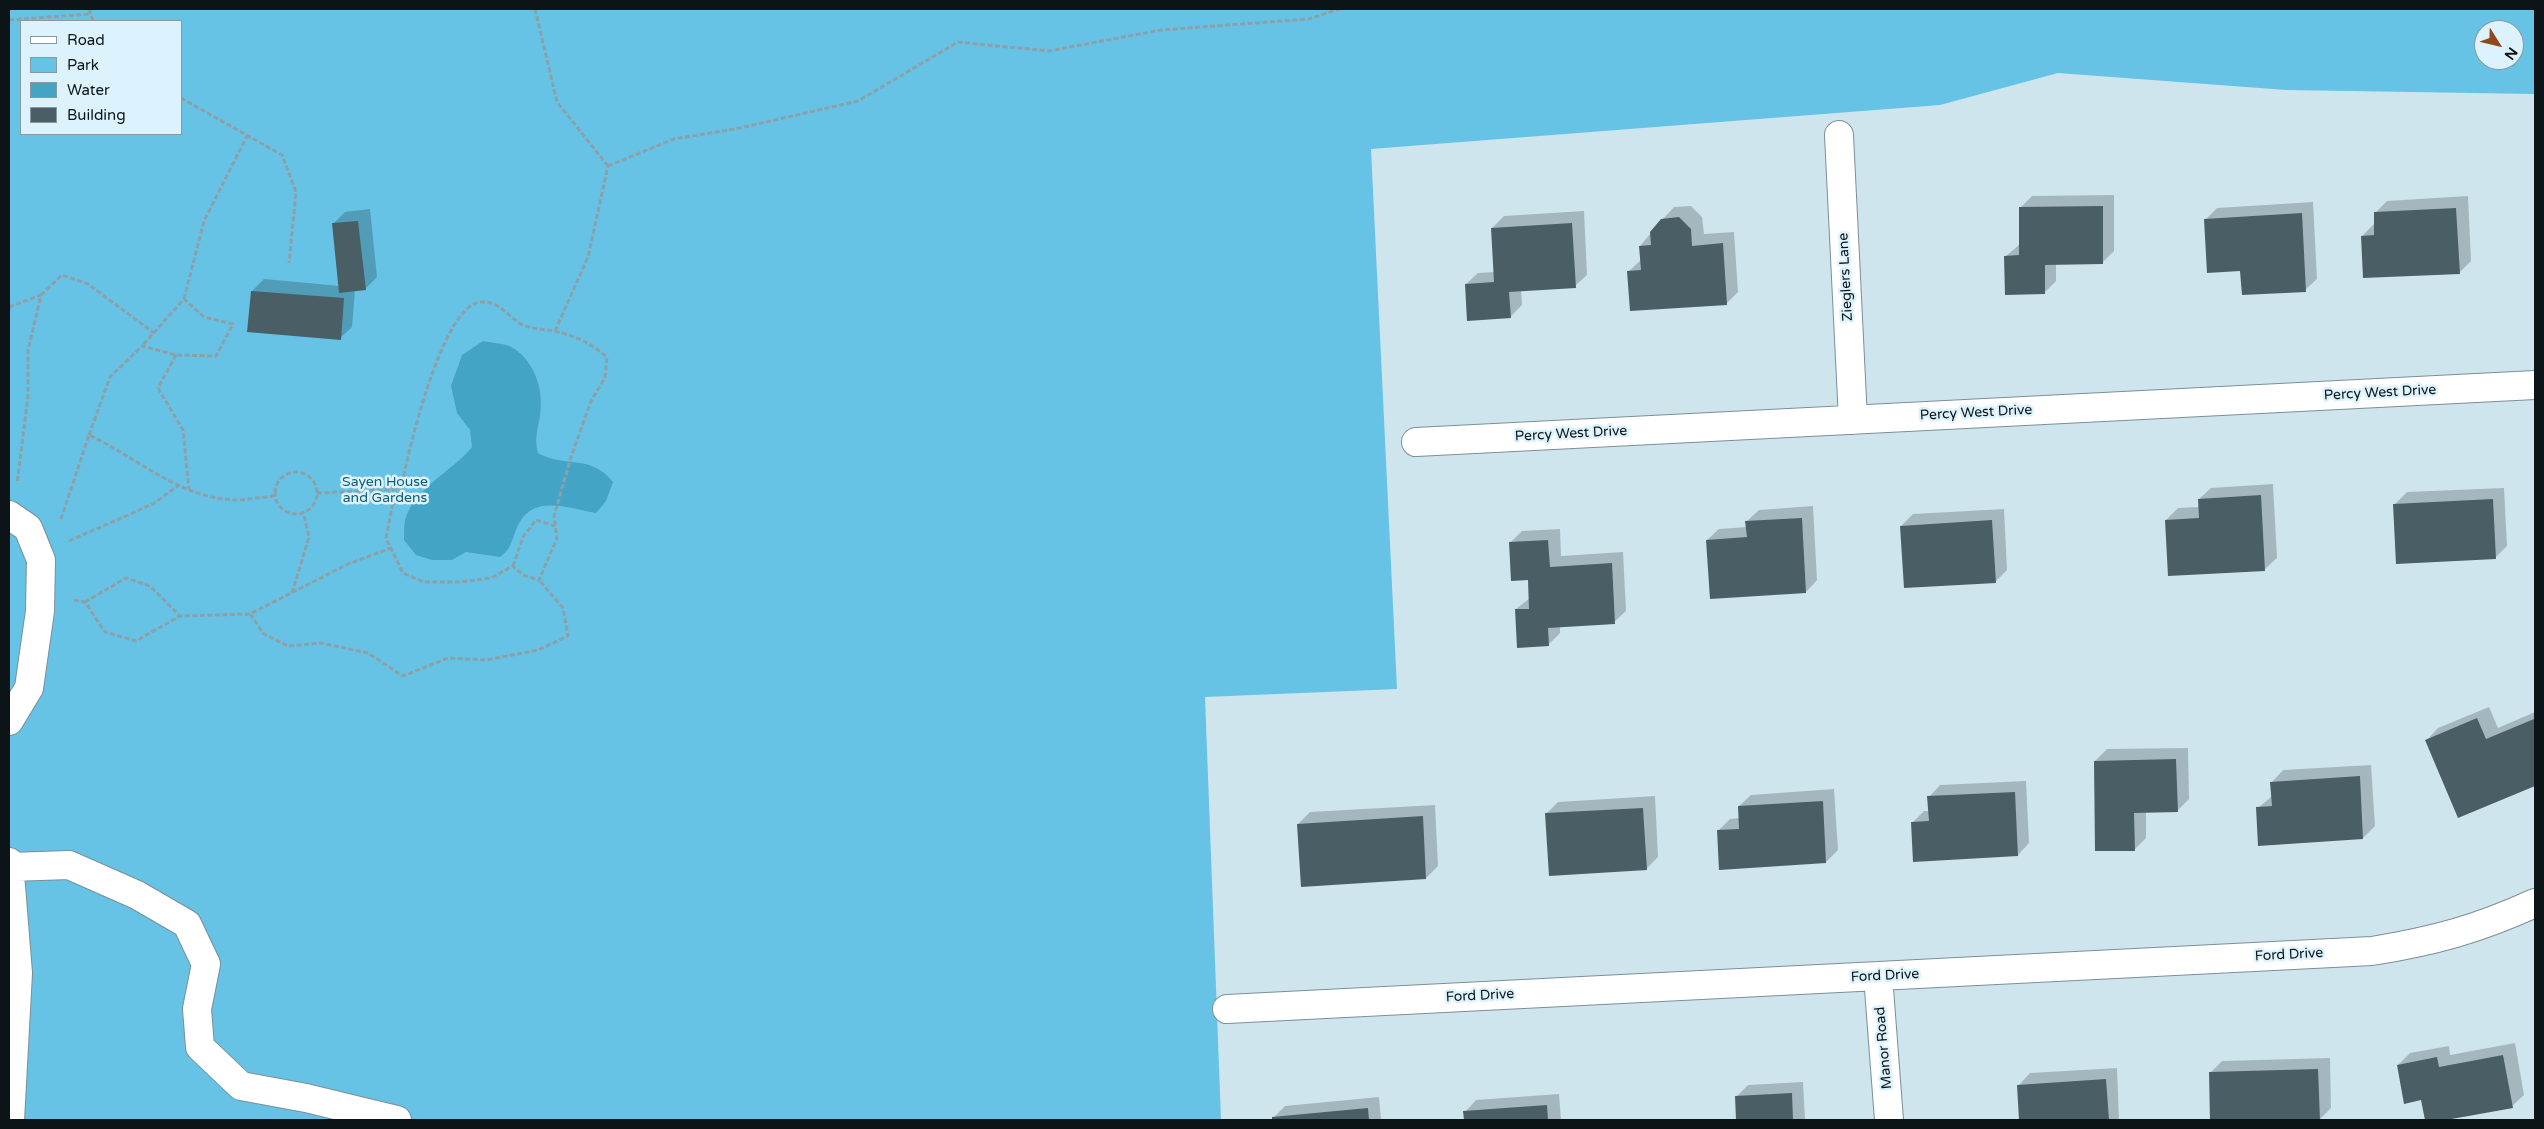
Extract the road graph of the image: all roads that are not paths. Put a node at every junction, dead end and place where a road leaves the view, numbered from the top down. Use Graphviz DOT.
graph roads {
  1 [pos="1839,135"];
  2 [pos="2535,385"];
  3 [pos="1853,420"];
  4 [pos="1416,442"];
  5 [pos="12,504"];
  6 [pos="9,721"];
  7 [pos="9,864"];
  8 [pos="2535,903"];
  9 [pos="1878,976"];
  10 [pos="1227,1008"];
  11 [pos="10,1120"];
  12 [pos="397,1120"];
  13 [pos="1889,1120"];
  1 -- 3 [label="street, Zieglers Lane"];
  2 -- 3 [label="street, Percy West Drive"];
  3 -- 4 [label="street, Percy West Drive"];
  5 -- 6 [label="street"];
  7 -- 11 [label="street"];
  7 -- 12 [label="street"];
  8 -- 9 [label="street, Ford Drive"];
  9 -- 10 [label="street, Ford Drive"];
  9 -- 13 [label="street, Manor Road"];
}
